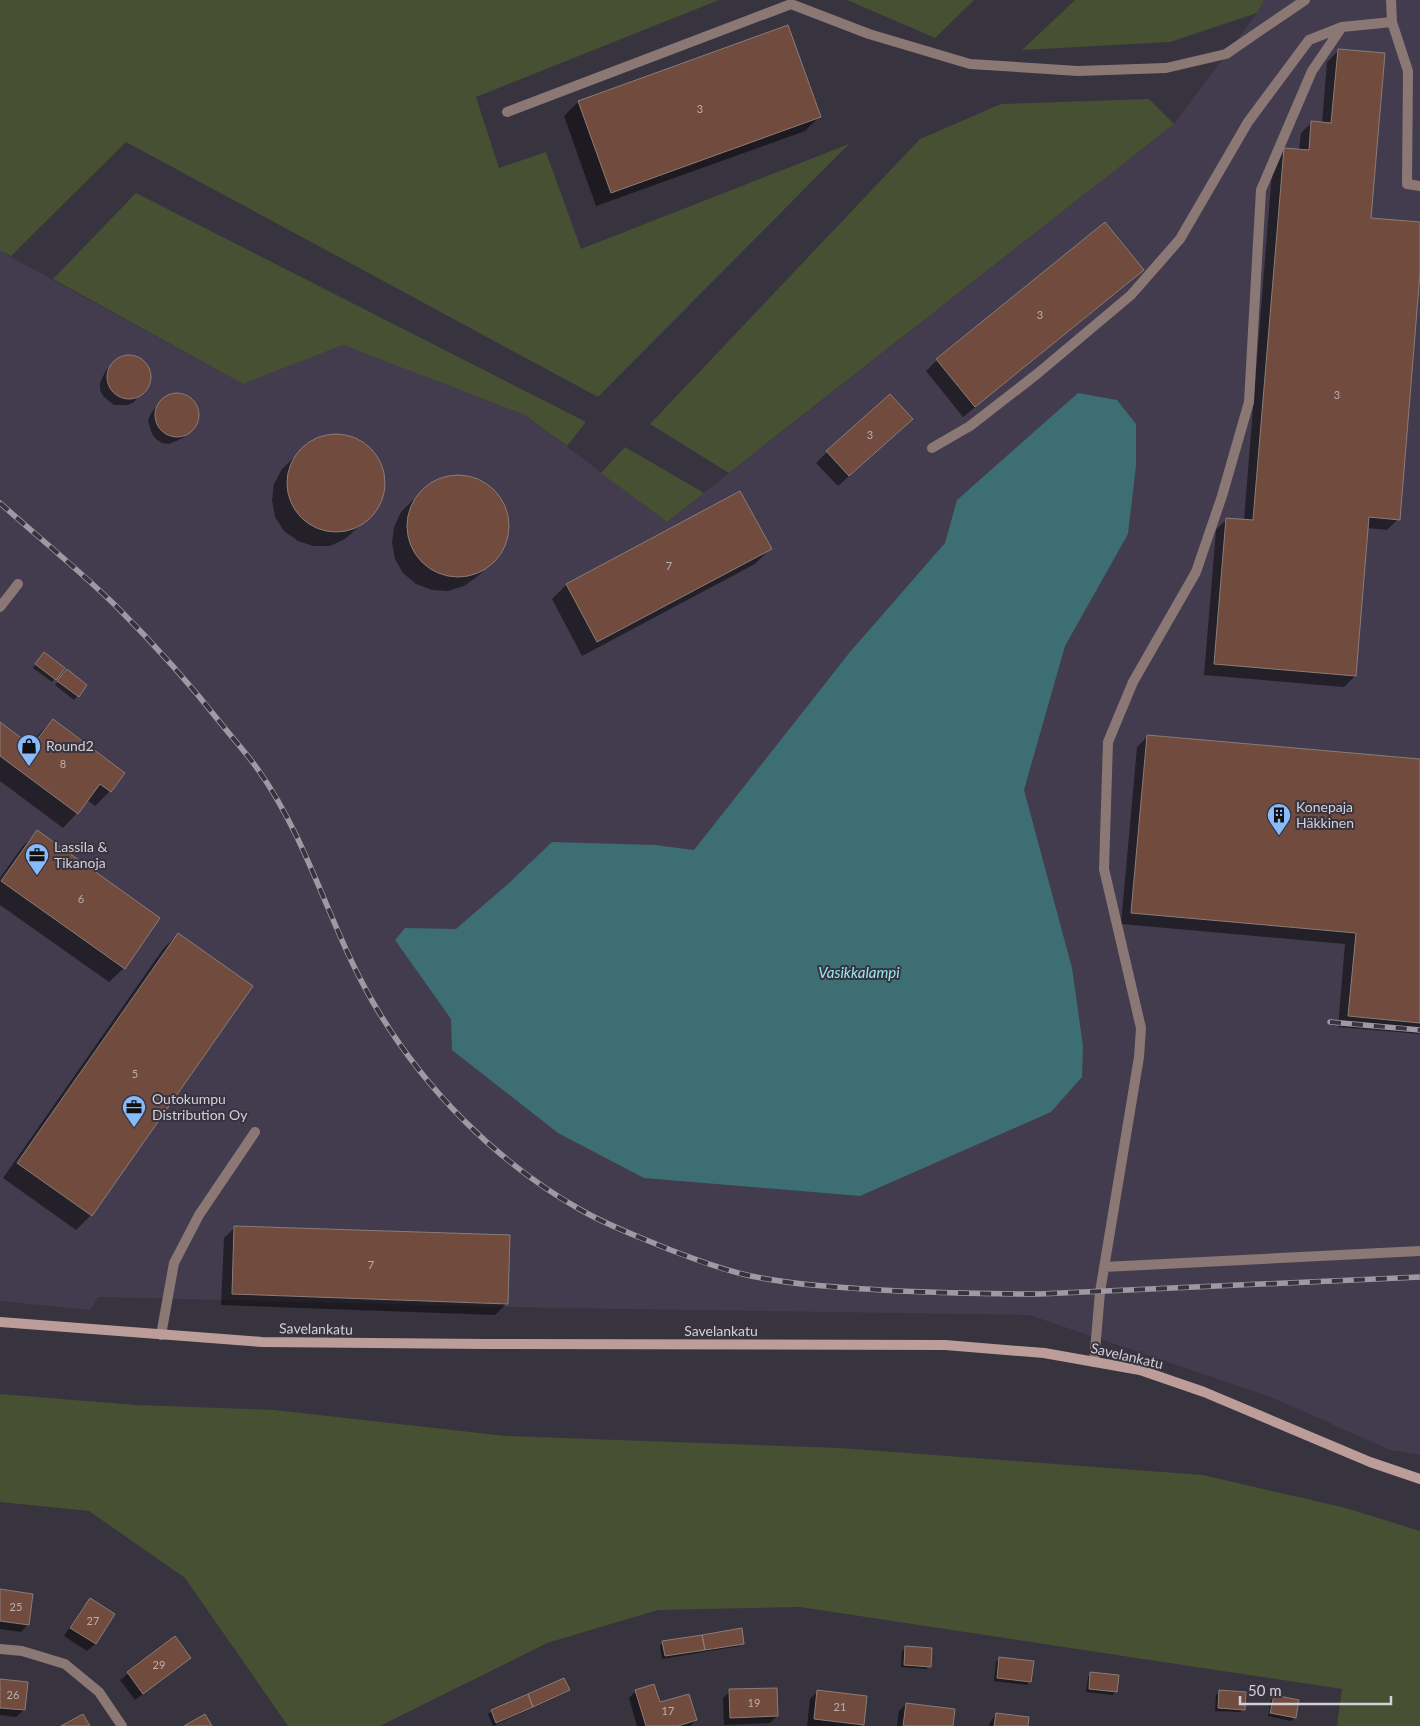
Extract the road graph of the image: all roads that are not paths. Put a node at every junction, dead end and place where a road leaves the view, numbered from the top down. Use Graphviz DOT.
graph roads {
  1 [pos="1305,0"];
  2 [pos="1391,0"];
  3 [pos="1392,22"];
  4 [pos="1342,27"];
  5 [pos="507,112"];
  6 [pos="1420,186"];
  7 [pos="932,448"];
  8 [pos="18,584"];
  9 [pos="0,607"];
  10 [pos="254,1132"];
  11 [pos="1420,1251"];
  12 [pos="1104,1267"];
  13 [pos="0,1322"];
  14 [pos="161,1335"];
  15 [pos="1094,1362"];
  16 [pos="1420,1478"];
  17 [pos="0,1648"];
  18 [pos="122,1726"];
  1 -- 5 [label="street"];
  2 -- 3 [label="street"];
  3 -- 4 [label="street"];
  3 -- 6 [label="street"];
  4 -- 7 [label="street"];
  4 -- 12 [label="street"];
  8 -- 9 [label="street"];
  10 -- 14 [label="street"];
  11 -- 12 [label="street"];
  12 -- 15 [label="street"];
  13 -- 14 [label="main road, Savelankatu"];
  14 -- 15 [label="main road, Savelankatu"];
  15 -- 16 [label="main road, Savelankatu"];
  17 -- 18 [label="street"];
}
